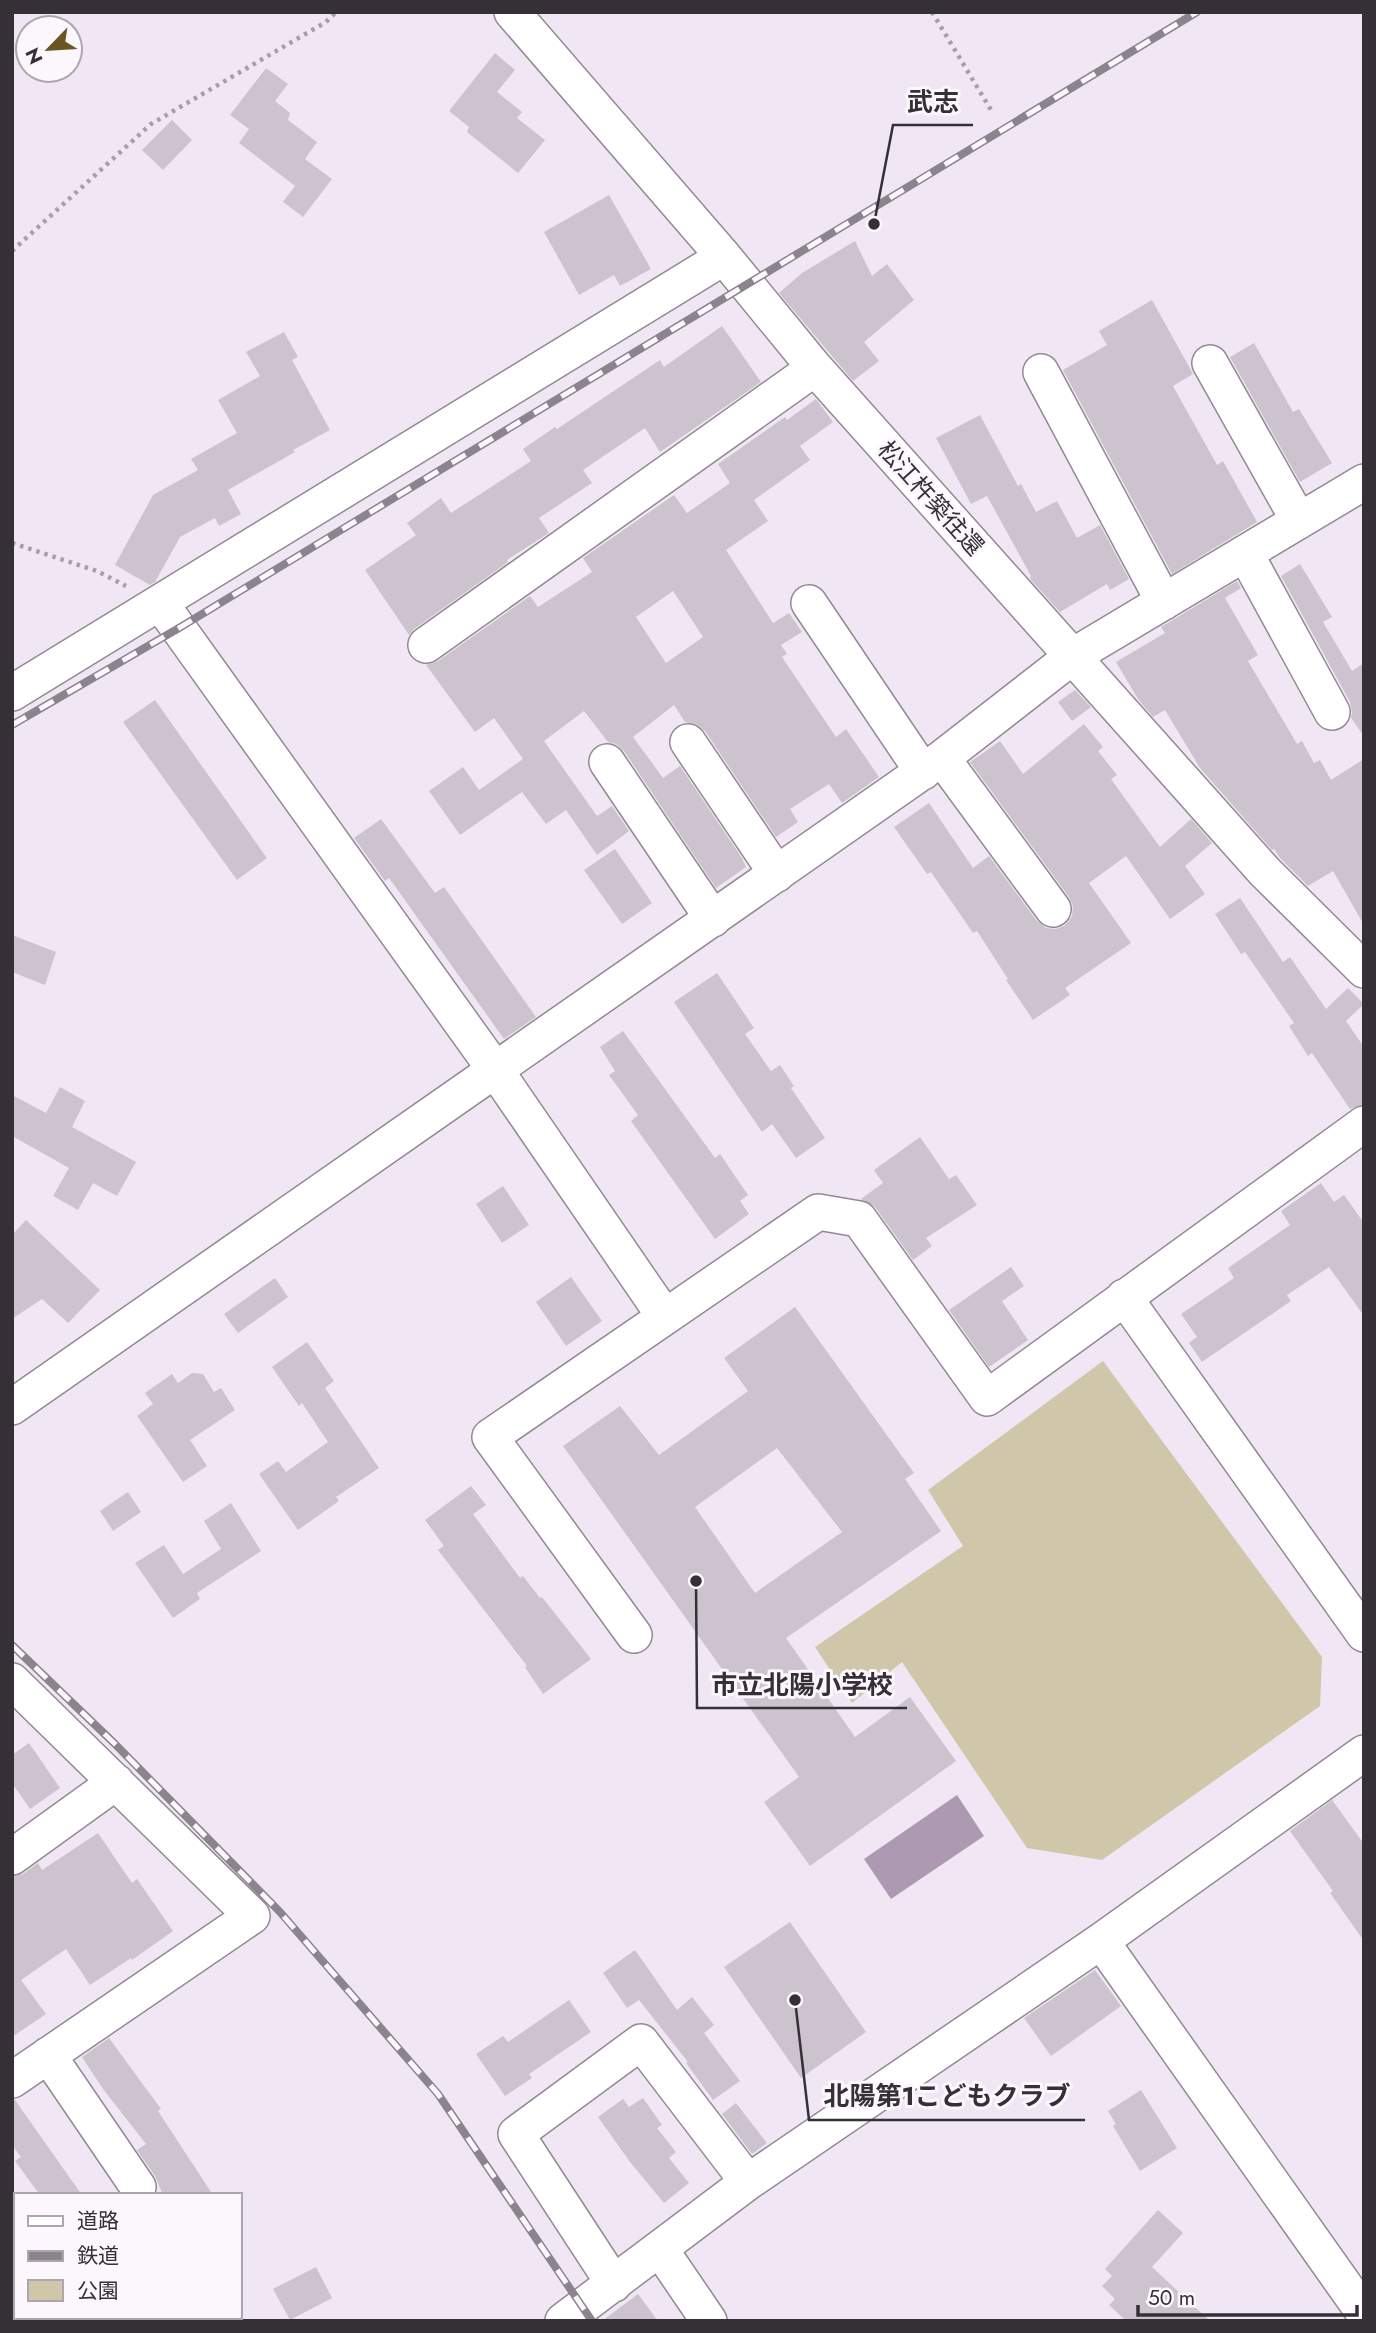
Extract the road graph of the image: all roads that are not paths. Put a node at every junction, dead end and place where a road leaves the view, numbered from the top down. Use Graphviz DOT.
graph roads {
  1 [pos="512,12"];
  2 [pos="724,257"];
  3 [pos="1209,363"];
  4 [pos="815,368"];
  5 [pos="1041,372"];
  6 [pos="1364,482"];
  7 [pos="1298,522"];
  8 [pos="1245,553"];
  9 [pos="1164,601"];
  10 [pos="809,603"];
  11 [pos="161,604"];
  12 [pos="426,645"];
  13 [pos="1073,656"];
  14 [pos="12,693"];
  15 [pos="1332,712"];
  16 [pos="688,743"];
  17 [pos="607,762"];
  18 [pos="933,765"];
  19 [pos="777,874"];
  20 [pos="1053,909"];
  21 [pos="713,919"];
  22 [pos="1364,970"];
  23 [pos="496,1071"];
  24 [pos="1364,1124"];
  25 [pos="1124,1297"];
  26 [pos="665,1317"];
  27 [pos="12,1408"];
  28 [pos="1364,1634"];
  29 [pos="634,1635"];
  30 [pos="12,1681"];
  31 [pos="1364,1753"];
  32 [pos="116,1782"];
  33 [pos="12,1857"];
  34 [pos="1101,1941"];
  35 [pos="48,2055"];
  36 [pos="12,2080"];
  37 [pos="748,2182"];
  38 [pos="138,2186"];
  39 [pos="660,2249"];
  40 [pos="614,2284"];
  41 [pos="1364,2313"];
  42 [pos="563,2321"];
  43 [pos="709,2321"];
  1 -- 2 [label="street, 松江杵築往還"];
  2 -- 4 [label="street, 松江杵築往還"];
  2 -- 11 [label="street"];
  3 -- 7 [label="street"];
  4 -- 12 [label="street"];
  4 -- 13 [label="street, 松江杵築往還"];
  5 -- 9 [label="street"];
  6 -- 7 [label="street"];
  7 -- 8 [label="street"];
  8 -- 9 [label="street"];
  8 -- 15 [label="street"];
  9 -- 13 [label="street"];
  10 -- 18 [label="street"];
  11 -- 14 [label="street"];
  11 -- 23 [label="street"];
  13 -- 18 [label="street"];
  13 -- 22 [label="street, 松江杵築往還"];
  16 -- 19 [label="street"];
  17 -- 21 [label="street"];
  18 -- 19 [label="street"];
  18 -- 20 [label="street"];
  19 -- 21 [label="street"];
  21 -- 23 [label="street"];
  23 -- 26 [label="street"];
  23 -- 27 [label="street"];
  24 -- 25 [label="street"];
  25 -- 26 [label="street"];
  25 -- 28 [label="street"];
  26 -- 29 [label="street"];
  30 -- 32 [label="street"];
  31 -- 34 [label="street"];
  32 -- 33 [label="street"];
  32 -- 35 [label="street"];
  34 -- 37 [label="street"];
  34 -- 41 [label="street"];
  35 -- 36 [label="street"];
  35 -- 38 [label="street"];
  37 -- 39 [label="street"];
  37 -- 40 [label="street"];
  39 -- 40 [label="street"];
  39 -- 43 [label="street"];
  40 -- 42 [label="street"];
}
